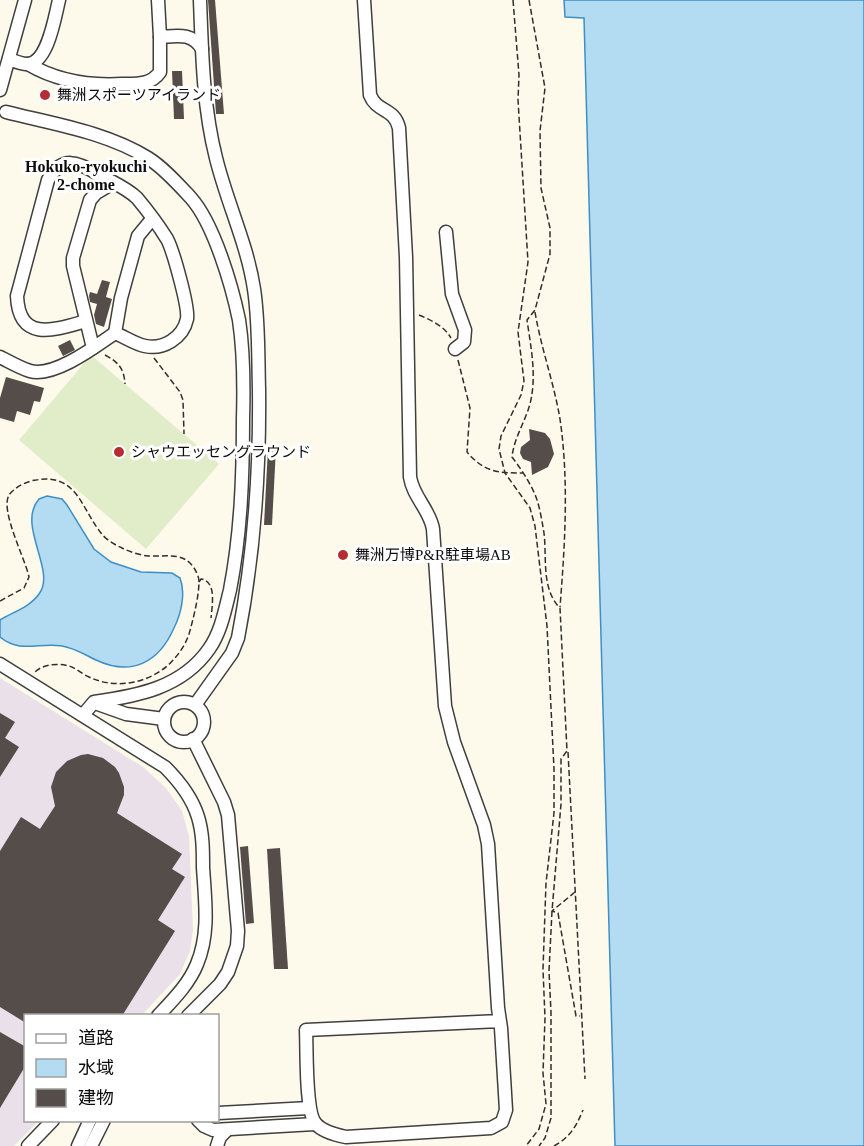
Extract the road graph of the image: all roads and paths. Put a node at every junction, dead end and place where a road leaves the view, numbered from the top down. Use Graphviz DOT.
graph roads {
  1 [pos="25,0"];
  2 [pos="59,0"];
  3 [pos="158,0"];
  4 [pos="200,0"];
  5 [pos="364,0"];
  6 [pos="513,0"];
  7 [pos="529,0"];
  8 [pos="160,37"];
  9 [pos="202,49"];
  10 [pos="9,59"];
  11 [pos="28,64"];
  12 [pos="0,90"];
  13 [pos="6,112"];
  14 [pos="113,183"];
  15 [pos="152,219"];
  16 [pos="446,232"];
  17 [pos="535,310"];
  18 [pos="416,314"];
  19 [pos="86,321"];
  20 [pos="115,333"];
  21 [pos="145,346"];
  22 [pos="93,348"];
  23 [pos="455,349"];
  24 [pos="0,357"];
  25 [pos="125,384"];
  26 [pos="184,434"];
  27 [pos="505,473"];
  28 [pos="524,474"];
  29 [pos="199,582"];
  30 [pos="0,601"];
  31 [pos="560,608"];
  32 [pos="209,625"];
  33 [pos="0,664"];
  34 [pos="33,674"];
  35 [pos="94,702"];
  36 [pos="195,705"];
  37 [pos="83,716"];
  38 [pos="164,719"];
  39 [pos="193,739"];
  40 [pos="567,751"];
  41 [pos="575,892"];
  42 [pos="552,911"];
  43 [pos="160,1014"];
  44 [pos="190,1014"];
  45 [pos="581,1016"];
  46 [pos="500,1022"];
  47 [pos="585,1079"];
  48 [pos="309,1108"];
  49 [pos="583,1110"];
  50 [pos="219,1113"];
  51 [pos="51,1122"];
  52 [pos="89,1122"];
  53 [pos="103,1122"];
  54 [pos="200,1122"];
  55 [pos="315,1124"];
  56 [pos="227,1130"];
  57 [pos="28,1146"];
  58 [pos="78,1146"];
  59 [pos="91,1146"];
  60 [pos="217,1146"];
  61 [pos="526,1146"];
  62 [pos="539,1146"];
  63 [pos="554,1146"];
  1 -- 10 [label="street"];
  2 -- 11 [label="street"];
  3 -- 8 [label="street"];
  4 -- 9 [label="street"];
  5 -- 46 [label="street"];
  6 -- 27 [label="path"];
  7 -- 17 [label="path"];
  8 -- 9 [label="street"];
  8 -- 11 [label="street"];
  9 -- 36 [label="street"];
  10 -- 11 [label="street"];
  10 -- 12 [label="street"];
  13 -- 35 [label="street"];
  14 -- 15 [label="street"];
  14 -- 19 [label="street"];
  14 -- 19 [label="street"];
  15 -- 20 [label="street"];
  15 -- 21 [label="street"];
  16 -- 23 [label="street"];
  17 -- 28 [label="path"];
  17 -- 31 [label="path"];
  18 -- 23 [label="path"];
  19 -- 22 [label="street"];
  20 -- 21 [label="street"];
  20 -- 22 [label="street"];
  21 -- 26 [label="path"];
  22 -- 24 [label="street"];
  22 -- 25 [label="path"];
  23 -- 27 [label="path"];
  27 -- 28 [label="path"];
  27 -- 61 [label="path"];
  28 -- 31 [label="path"];
  29 -- 30 [label="path"];
  29 -- 32 [label="path"];
  29 -- 34 [label="path"];
  31 -- 40 [label="path"];
  33 -- 37 [label="street"];
  35 -- 37 [label="street"];
  35 -- 38 [label="street"];
  36 -- 38 [label="street"];
  36 -- 39 [label="street"];
  37 -- 43 [label="street"];
  38 -- 39 [label="street"];
  39 -- 44 [label="street"];
  40 -- 41 [label="path"];
  40 -- 42 [label="path"];
  41 -- 42 [label="path"];
  41 -- 45 [label="path"];
  42 -- 45 [label="path"];
  42 -- 62 [label="path"];
  45 -- 47 [label="path"];
  46 -- 48 [label="street"];
  46 -- 55 [label="street"];
  48 -- 50 [label="street"];
  48 -- 55 [label="street"];
  49 -- 63 [label="path"];
  51 -- 57 [label="street"];
  52 -- 58 [label="street"];
  53 -- 59 [label="street"];
  54 -- 56 [label="street"];
  55 -- 56 [label="street"];
  56 -- 60 [label="street"];
}
